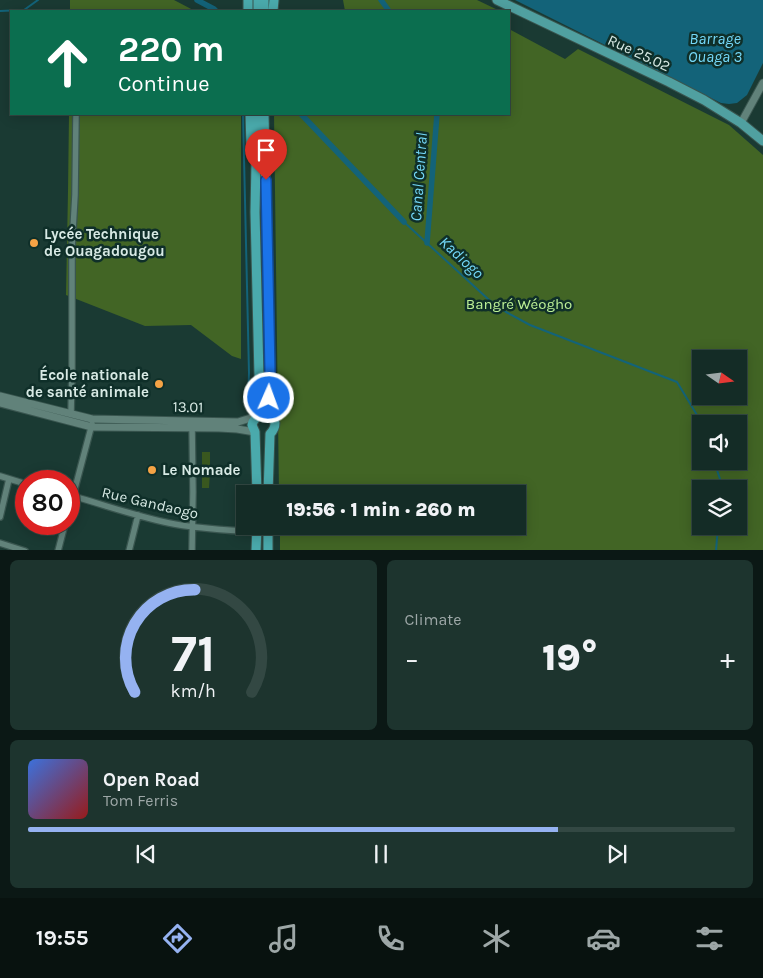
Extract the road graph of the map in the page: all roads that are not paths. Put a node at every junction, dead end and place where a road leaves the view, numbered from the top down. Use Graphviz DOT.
graph roads {
  1 [pos="497,0"];
  2 [pos="763,83"];
  3 [pos="76,115"];
  4 [pos="250,115"];
  5 [pos="257,115"];
  6 [pos="264,115"];
  7 [pos="270,115"];
  8 [pos="741,123"];
  9 [pos="763,142"];
  10 [pos="256,212"];
  11 [pos="267,214"];
  12 [pos="0,396"];
  13 [pos="0,403"];
  14 [pos="71,414"];
  15 [pos="257,416"];
  16 [pos="270,416"];
  17 [pos="92,423"];
  18 [pos="192,424"];
  19 [pos="255,432"];
  20 [pos="270,434"];
  21 [pos="78,470"];
  22 [pos="0,476"];
  23 [pos="9,479"];
  24 [pos="15,481"];
  25 [pos="257,485"];
  26 [pos="268,485"];
  27 [pos="80,498"];
  28 [pos="138,515"];
  29 [pos="0,518"];
  30 [pos="191,527"];
  31 [pos="236,528"];
  32 [pos="62,535"];
  33 [pos="257,535"];
  34 [pos="268,535"];
  35 [pos="0,543"];
  36 [pos="26,550"];
  37 [pos="58,550"];
  38 [pos="129,550"];
  39 [pos="192,550"];
  40 [pos="256,550"];
  41 [pos="268,550"];
  1 -- 8 [label="main road, Rue 25.02"];
  2 -- 8 [label="street"];
  3 -- 14 [label="street"];
  4 -- 10 [label="highway"];
  5 -- 10 [label="highway"];
  6 -- 11 [label="highway"];
  7 -- 11 [label="highway"];
  8 -- 9 [label="main road, Rue 25.02"];
  10 -- 15 [label="highway"];
  11 -- 16 [label="highway"];
  12 -- 14 [label="street, 13.01"];
  13 -- 17 [label="street, 13.01"];
  14 -- 17 [label="street, 13.01"];
  15 -- 16 [label="highway"];
  15 -- 18 [label="street, 13.01"];
  15 -- 19 [label="highway"];
  16 -- 20 [label="highway"];
  17 -- 18 [label="street, 13.01"];
  17 -- 21 [label="street"];
  18 -- 19 [label="street, 13.01"];
  18 -- 30 [label="street"];
  19 -- 20 [label="highway"];
  19 -- 25 [label="highway"];
  20 -- 26 [label="highway"];
  22 -- 23 [label="street"];
  23 -- 24 [label="street"];
  23 -- 29 [label="street"];
  27 -- 28 [label="street, Rue Gandaogo"];
  28 -- 30 [label="street, Rue Gandaogo"];
  28 -- 38 [label="street"];
  30 -- 31 [label="street, Rue Gandaogo"];
  30 -- 39 [label="street"];
  32 -- 37 [label="street"];
  33 -- 40 [label="highway"];
  34 -- 41 [label="highway"];
  35 -- 36 [label="street"];
}
